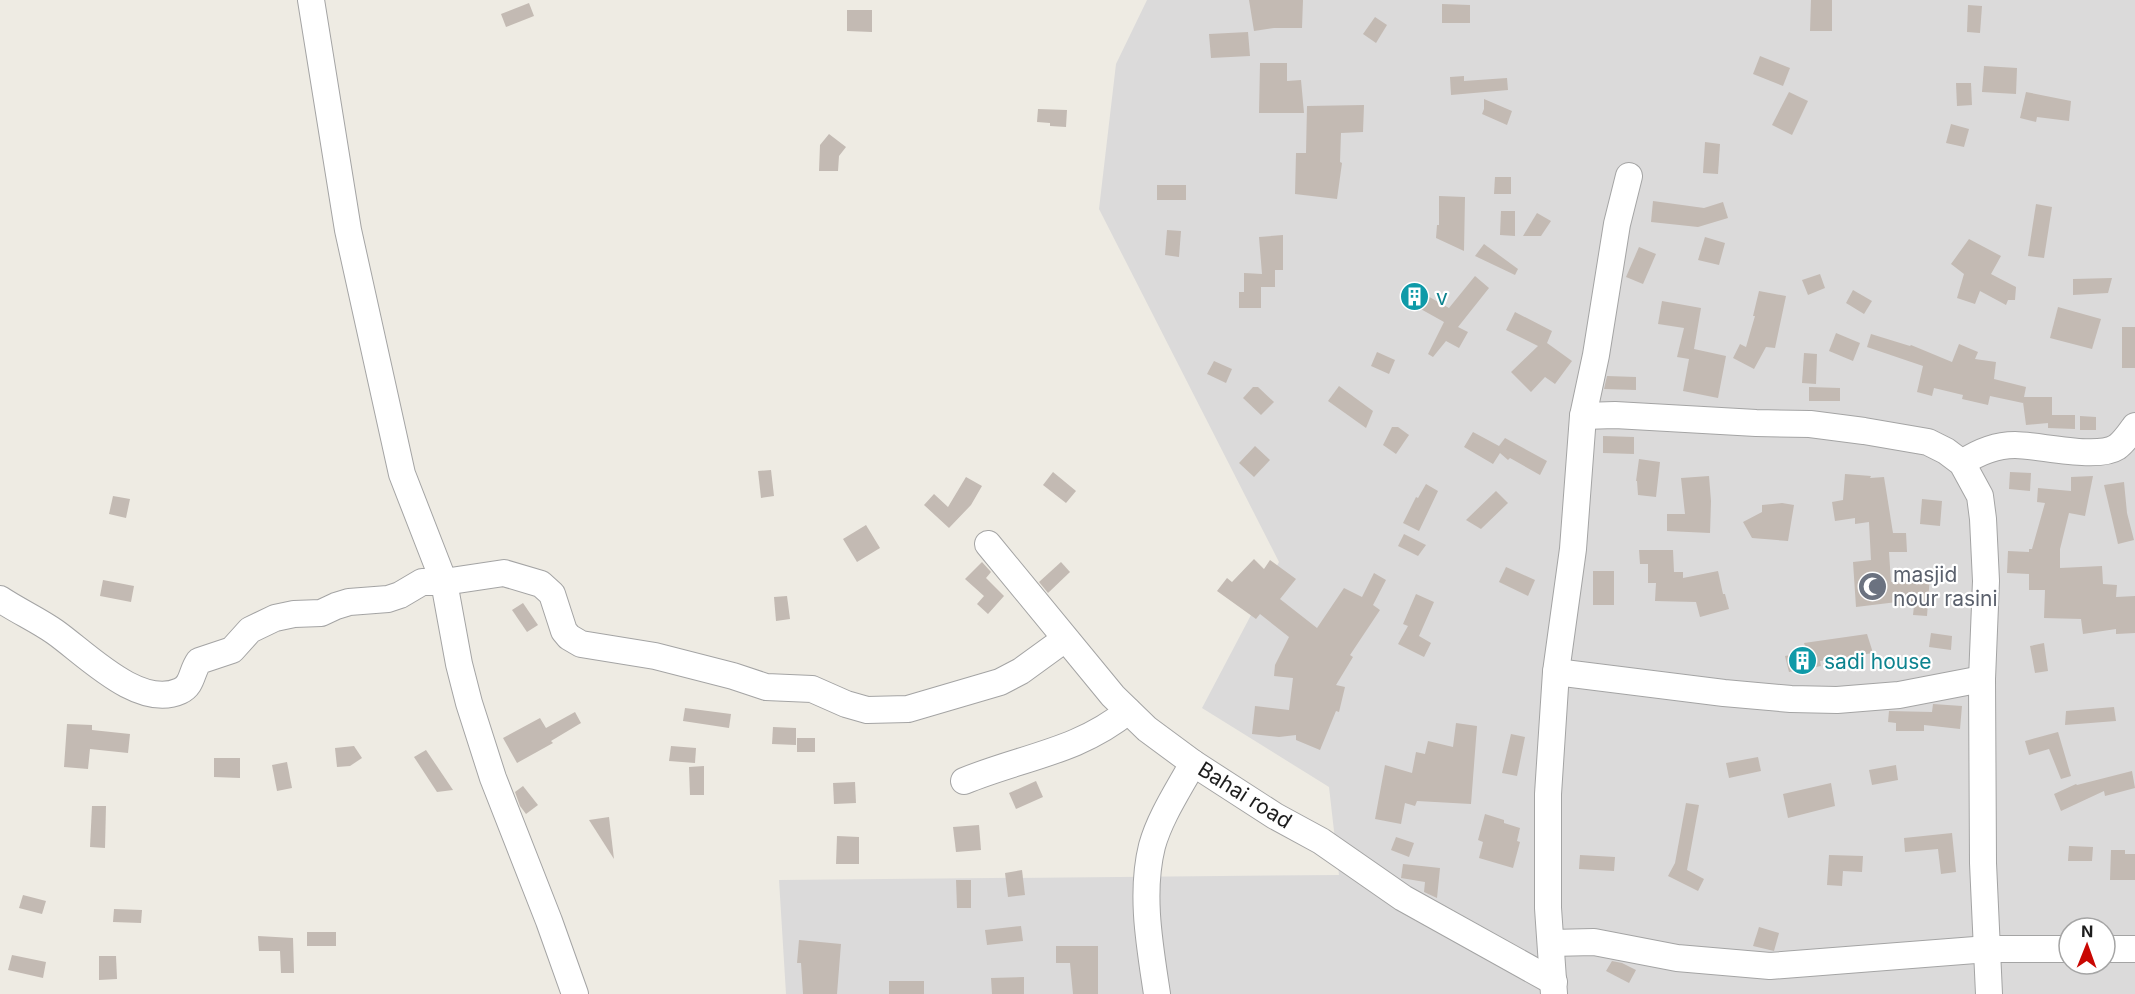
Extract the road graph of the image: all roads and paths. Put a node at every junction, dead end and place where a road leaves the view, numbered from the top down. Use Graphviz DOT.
graph roads {
  1 [pos="311,0"];
  2 [pos="1629,176"];
  3 [pos="1583,416"];
  4 [pos="2135,426"];
  5 [pos="1962,463"];
  6 [pos="988,544"];
  7 [pos="444,582"];
  8 [pos="0,598"];
  9 [pos="1065,639"];
  10 [pos="1557,672"];
  11 [pos="1982,679"];
  12 [pos="1128,711"];
  13 [pos="1193,763"];
  14 [pos="964,781"];
  15 [pos="1551,943"];
  16 [pos="1988,949"];
  17 [pos="2057,949"];
  18 [pos="2117,949"];
  19 [pos="2135,949"];
  20 [pos="1554,988"];
  21 [pos="575,994"];
  22 [pos="1157,994"];
  23 [pos="1989,994"];
  1 -- 7 [label="street"];
  2 -- 3 [label="street"];
  3 -- 5 [label="street"];
  3 -- 10 [label="street"];
  4 -- 5 [label="street"];
  5 -- 11 [label="street"];
  6 -- 9 [label="street, Bahai road"];
  7 -- 8 [label="street"];
  7 -- 9 [label="street"];
  7 -- 21 [label="street"];
  9 -- 12 [label="street, Bahai road"];
  10 -- 11 [label="street"];
  10 -- 15 [label="street"];
  11 -- 16 [label="street"];
  12 -- 13 [label="street, Bahai road"];
  12 -- 14 [label="street"];
  13 -- 20 [label="street, Bahai road"];
  13 -- 22 [label="street"];
  15 -- 16 [label="street"];
  15 -- 20 [label="street"];
  16 -- 17 [label="street"];
  16 -- 23 [label="street"];
  18 -- 19 [label="street"];
}
